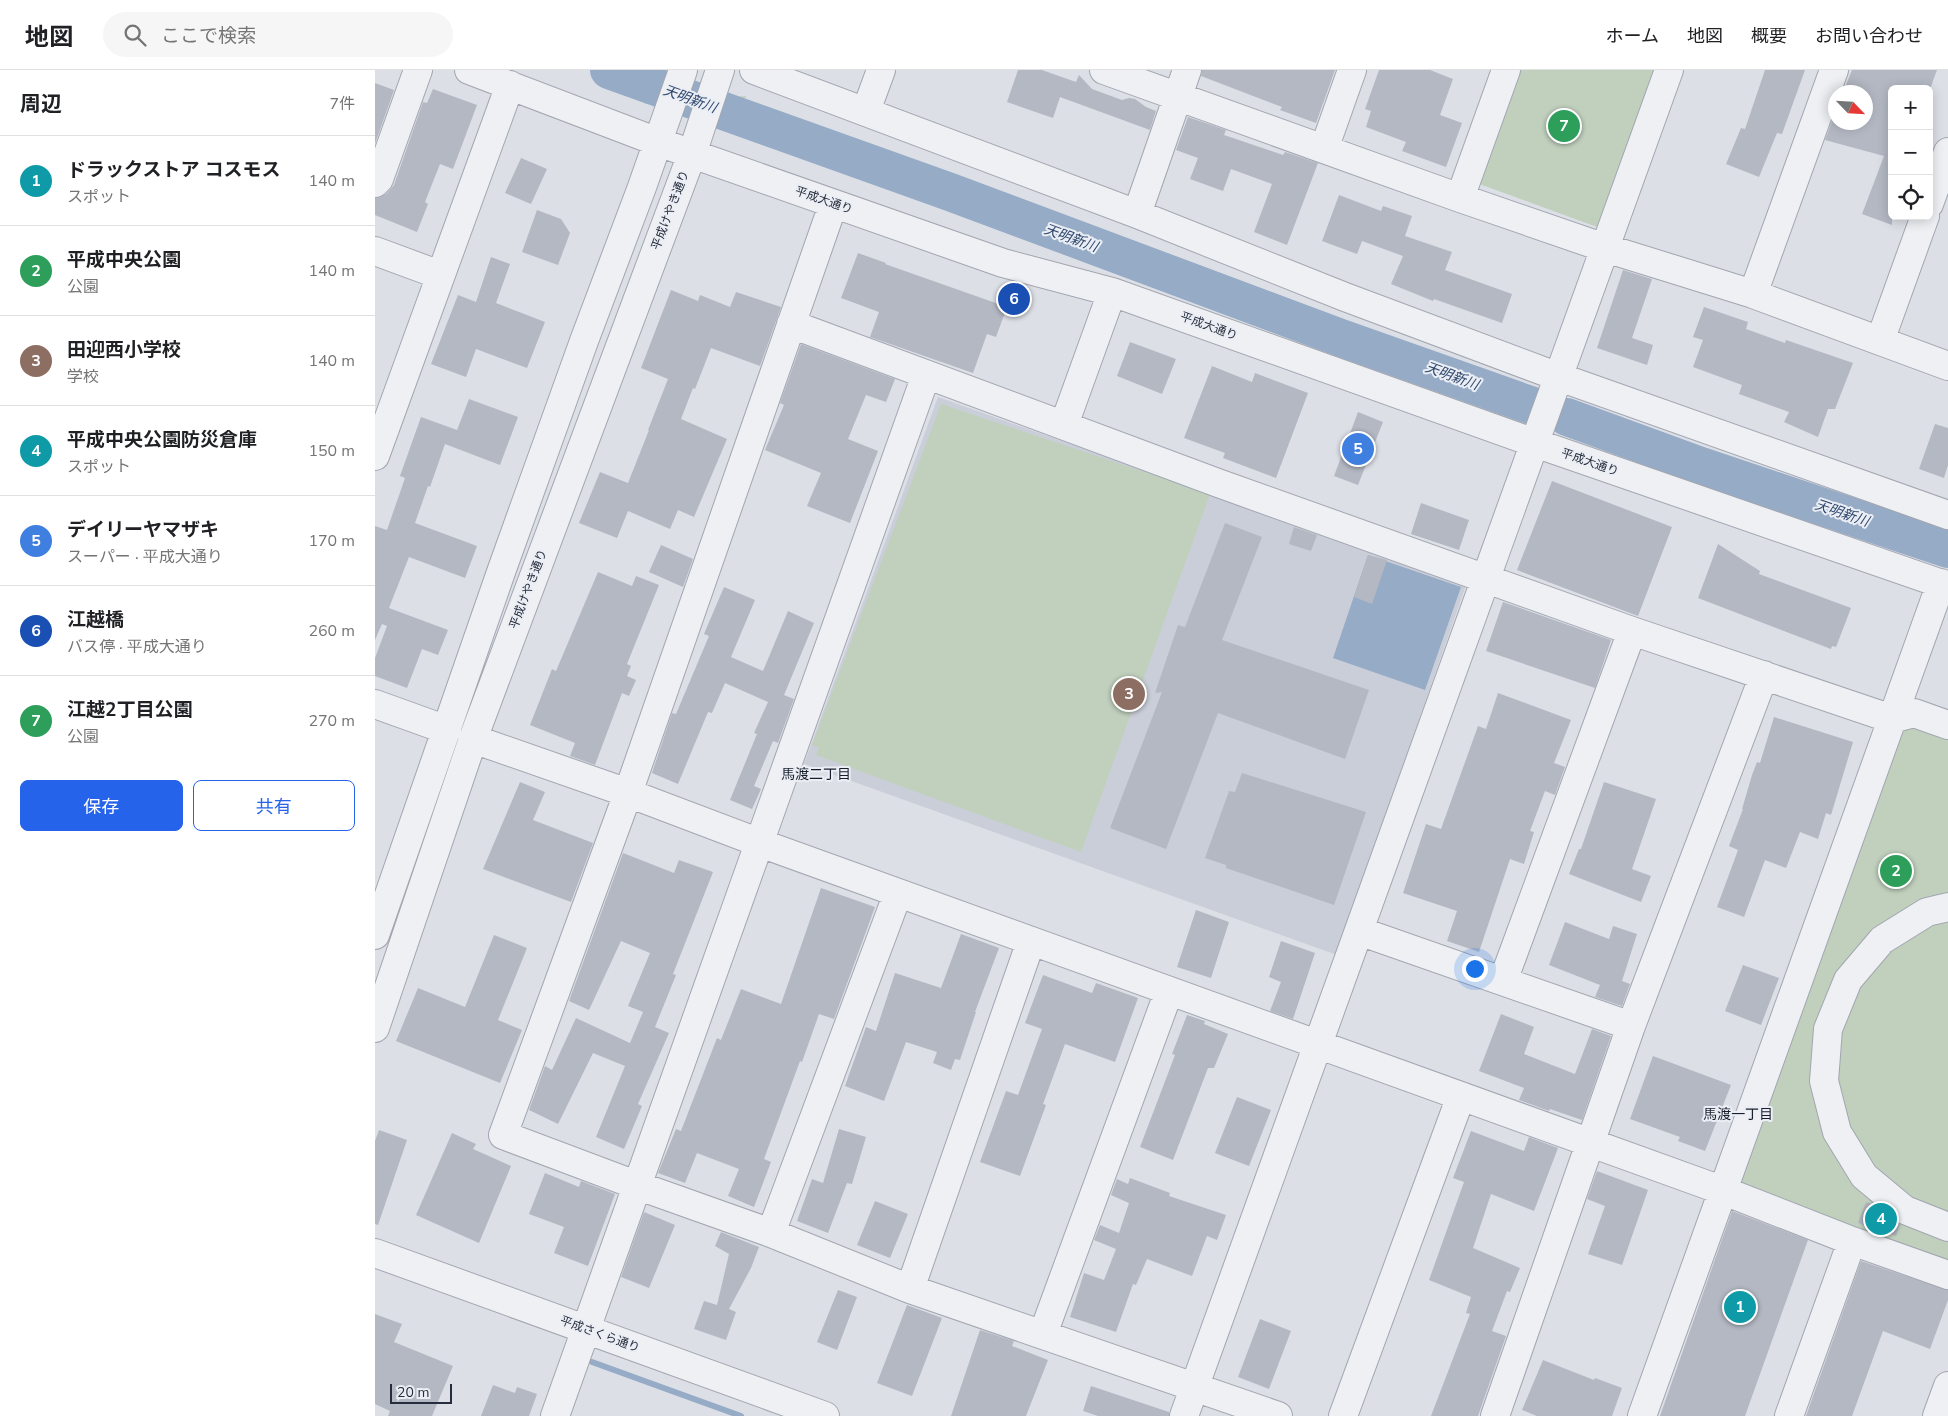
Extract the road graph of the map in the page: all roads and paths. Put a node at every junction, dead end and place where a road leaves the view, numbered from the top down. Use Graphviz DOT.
graph roads {
  1 [pos="418,70"];
  2 [pos="469,70"];
  3 [pos="683,70"];
  4 [pos="720,70"];
  5 [pos="754,70"];
  6 [pos="881,70"];
  7 [pos="1104,70"];
  8 [pos="1187,70"];
  9 [pos="1352,70"];
  10 [pos="1505,70"];
  11 [pos="1669,70"];
  12 [pos="1834,70"];
  13 [pos="510,85"];
  14 [pos="1177,96"];
  15 [pos="866,111"];
  16 [pos="658,142"];
  17 [pos="1324,149"];
  18 [pos="1948,152"];
  19 [pos="691,154"];
  20 [pos="375,183"];
  21 [pos="1933,193"];
  22 [pos="1460,198"];
  23 [pos="1137,214"];
  24 [pos="828,219"];
  25 [pos="1924,220"];
  26 [pos="1605,248"];
  27 [pos="375,251"];
  28 [pos="441,275"];
  29 [pos="1113,292"];
  30 [pos="1753,294"];
  31 [pos="791,324"];
  32 [pos="1880,341"];
  33 [pos="1948,366"];
  34 [pos="926,375"];
  35 [pos="1557,383"];
  36 [pos="1064,425"];
  37 [pos="1538,437"];
  38 [pos="375,456"];
  39 [pos="1948,515"];
  40 [pos="1486,578"];
  41 [pos="1945,585"];
  42 [pos="1632,631"];
  43 [pos="1764,675"];
  44 [pos="375,704"];
  45 [pos="1891,719"];
  46 [pos="1948,725"];
  47 [pos="460,734"];
  48 [pos="1948,740"];
  49 [pos="1890,746"];
  50 [pos="628,793"];
  51 [pos="760,843"];
  52 [pos="898,893"];
  53 [pos="1948,907"];
  54 [pos="1359,930"];
  55 [pos="375,935"];
  56 [pos="1031,941"];
  57 [pos="1503,980"];
  58 [pos="1169,991"];
  59 [pos="1631,1026"];
  60 [pos="375,1028"];
  61 [pos="1318,1045"];
  62 [pos="1461,1096"];
  63 [pos="1591,1143"];
  64 [pos="636,1185"];
  65 [pos="1724,1191"];
  66 [pos="1948,1227"];
  67 [pos="771,1233"];
  68 [pos="1852,1241"];
  69 [pos="375,1253"];
  70 [pos="1948,1275"];
  71 [pos="910,1288"];
  72 [pos="585,1328"];
  73 [pos="1043,1334"];
  74 [pos="1948,1386"];
  75 [pos="1195,1387"];
  76 [pos="555,1416"];
  77 [pos="825,1416"];
  78 [pos="1184,1416"];
  79 [pos="1278,1416"];
  80 [pos="1343,1416"];
  81 [pos="1495,1416"];
  82 [pos="1642,1416"];
  83 [pos="1789,1416"];
  84 [pos="1937,1416"];
  1 -- 20 [label="street"];
  2 -- 13 [label="street, 平成大通り"];
  3 -- 16 [label="street, 平成けやき通り"];
  4 -- 19 [label="street, 平成けやき通り"];
  5 -- 15 [label="street"];
  6 -- 15 [label="street"];
  7 -- 14 [label="street"];
  8 -- 14 [label="street"];
  9 -- 17 [label="street"];
  10 -- 22 [label="street"];
  11 -- 26 [label="street"];
  12 -- 30 [label="street"];
  13 -- 16 [label="street, 平成大通り"];
  13 -- 28 [label="street"];
  14 -- 17 [label="street"];
  14 -- 23 [label="street"];
  15 -- 23 [label="street"];
  16 -- 19 [label="street, 平成大通り"];
  16 -- 47 [label="street, 平成けやき通り"];
  17 -- 22 [label="street"];
  18 -- 21 [label="street"];
  19 -- 29 [label="street, 平成大通り"];
  19 -- 47 [label="street, 平成けやき通り"];
  22 -- 26 [label="street"];
  23 -- 35 [label="street"];
  24 -- 31 [label="street"];
  25 -- 32 [label="street"];
  26 -- 30 [label="street"];
  26 -- 35 [label="street"];
  27 -- 28 [label="street"];
  28 -- 38 [label="street"];
  29 -- 36 [label="street"];
  29 -- 37 [label="street, 平成大通り"];
  30 -- 32 [label="street"];
  31 -- 34 [label="street"];
  31 -- 50 [label="street"];
  32 -- 33 [label="street"];
  34 -- 36 [label="street"];
  34 -- 51 [label="street"];
  35 -- 37 [label="street"];
  35 -- 39 [label="street"];
  36 -- 40 [label="street"];
  37 -- 40 [label="street"];
  37 -- 41 [label="street, 平成大通り"];
  40 -- 42 [label="street"];
  40 -- 54 [label="street"];
  41 -- 45 [label="street"];
  42 -- 43 [label="street"];
  42 -- 57 [label="street"];
  43 -- 45 [label="street"];
  43 -- 59 [label="street"];
  44 -- 47 [label="street"];
  45 -- 46 [label="street"];
  45 -- 65 [label="street"];
  47 -- 50 [label="street"];
  47 -- 55 [label="street, 平成けやき通り"];
  47 -- 60 [label="street, 平成けやき通り"];
  48 -- 49 [label="street"];
  50 -- 51 [label="street"];
  50 -- 64 [label="street"];
  51 -- 52 [label="street"];
  51 -- 64 [label="street"];
  52 -- 56 [label="street"];
  52 -- 67 [label="street"];
  53 -- 66 [label="street"];
  54 -- 57 [label="street"];
  54 -- 61 [label="street"];
  56 -- 58 [label="street"];
  56 -- 71 [label="street"];
  57 -- 59 [label="street"];
  58 -- 61 [label="street"];
  58 -- 73 [label="street"];
  59 -- 63 [label="street"];
  61 -- 62 [label="street"];
  61 -- 75 [label="street"];
  62 -- 63 [label="street"];
  62 -- 80 [label="street"];
  63 -- 65 [label="street"];
  63 -- 81 [label="street"];
  64 -- 67 [label="street"];
  64 -- 72 [label="street"];
  65 -- 68 [label="street"];
  65 -- 82 [label="street"];
  67 -- 71 [label="street"];
  68 -- 70 [label="street"];
  68 -- 83 [label="street"];
  69 -- 72 [label="street, 平成さくら通り"];
  71 -- 73 [label="street"];
  72 -- 76 [label="street"];
  72 -- 77 [label="street, 平成さくら通り"];
  73 -- 75 [label="street"];
  74 -- 84 [label="street"];
  75 -- 78 [label="street"];
  75 -- 79 [label="street"];
}
